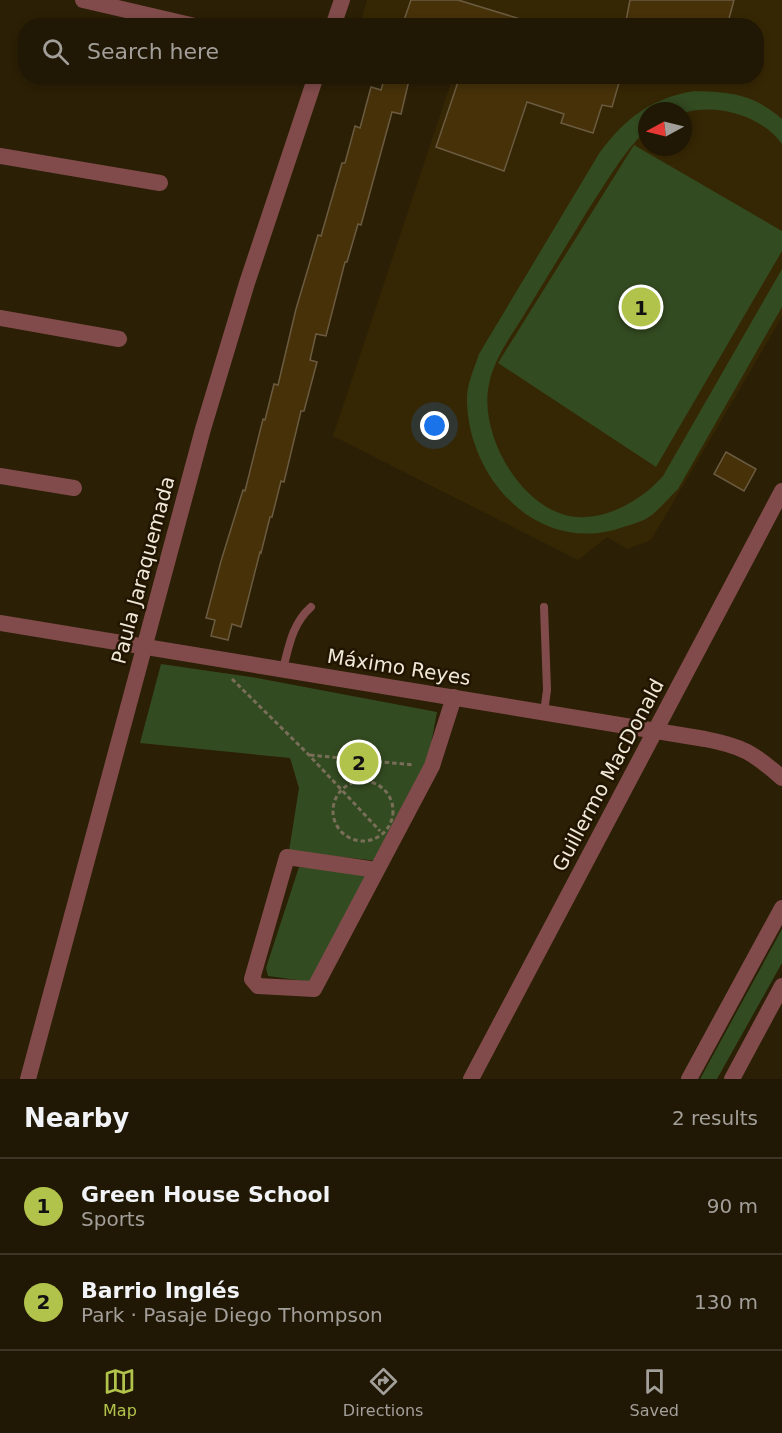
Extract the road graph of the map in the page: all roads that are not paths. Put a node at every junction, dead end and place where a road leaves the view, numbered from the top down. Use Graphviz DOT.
graph roads {
  1 [pos="83,0"];
  2 [pos="342,0"];
  3 [pos="161,18"];
  4 [pos="336,18"];
  5 [pos="313,84"];
  6 [pos="0,156"];
  7 [pos="160,183"];
  8 [pos="0,318"];
  9 [pos="119,339"];
  10 [pos="0,476"];
  11 [pos="74,488"];
  12 [pos="782,491"];
  13 [pos="311,607"];
  14 [pos="544,607"];
  15 [pos="0,622"];
  16 [pos="144,646"];
  17 [pos="283,669"];
  18 [pos="454,697"];
  19 [pos="544,712"];
  20 [pos="655,730"];
  21 [pos="782,778"];
  22 [pos="377,870"];
  23 [pos="782,908"];
  24 [pos="782,986"];
  25 [pos="28,1079"];
  26 [pos="471,1079"];
  27 [pos="689,1079"];
  28 [pos="732,1079"];
  1 -- 3 [label="street"];
  2 -- 4 [label="street"];
  5 -- 16 [label="street, Paula Jaraquemada"];
  6 -- 7 [label="street"];
  8 -- 9 [label="street"];
  10 -- 11 [label="street"];
  12 -- 20 [label="street, Guillermo MacDonald"];
  13 -- 17 [label="lane"];
  14 -- 19 [label="lane"];
  15 -- 16 [label="street, Máximo Reyes"];
  16 -- 17 [label="street, Máximo Reyes"];
  16 -- 25 [label="street, Paula Jaraquemada"];
  17 -- 18 [label="street, Máximo Reyes"];
  18 -- 19 [label="street, Máximo Reyes"];
  18 -- 22 [label="street"];
  19 -- 20 [label="street, Máximo Reyes"];
  20 -- 21 [label="street, Máximo Reyes"];
  20 -- 26 [label="street, Guillermo MacDonald"];
  22 -- 22 [label="street"];
  23 -- 27 [label="street"];
  24 -- 28 [label="street"];
}
